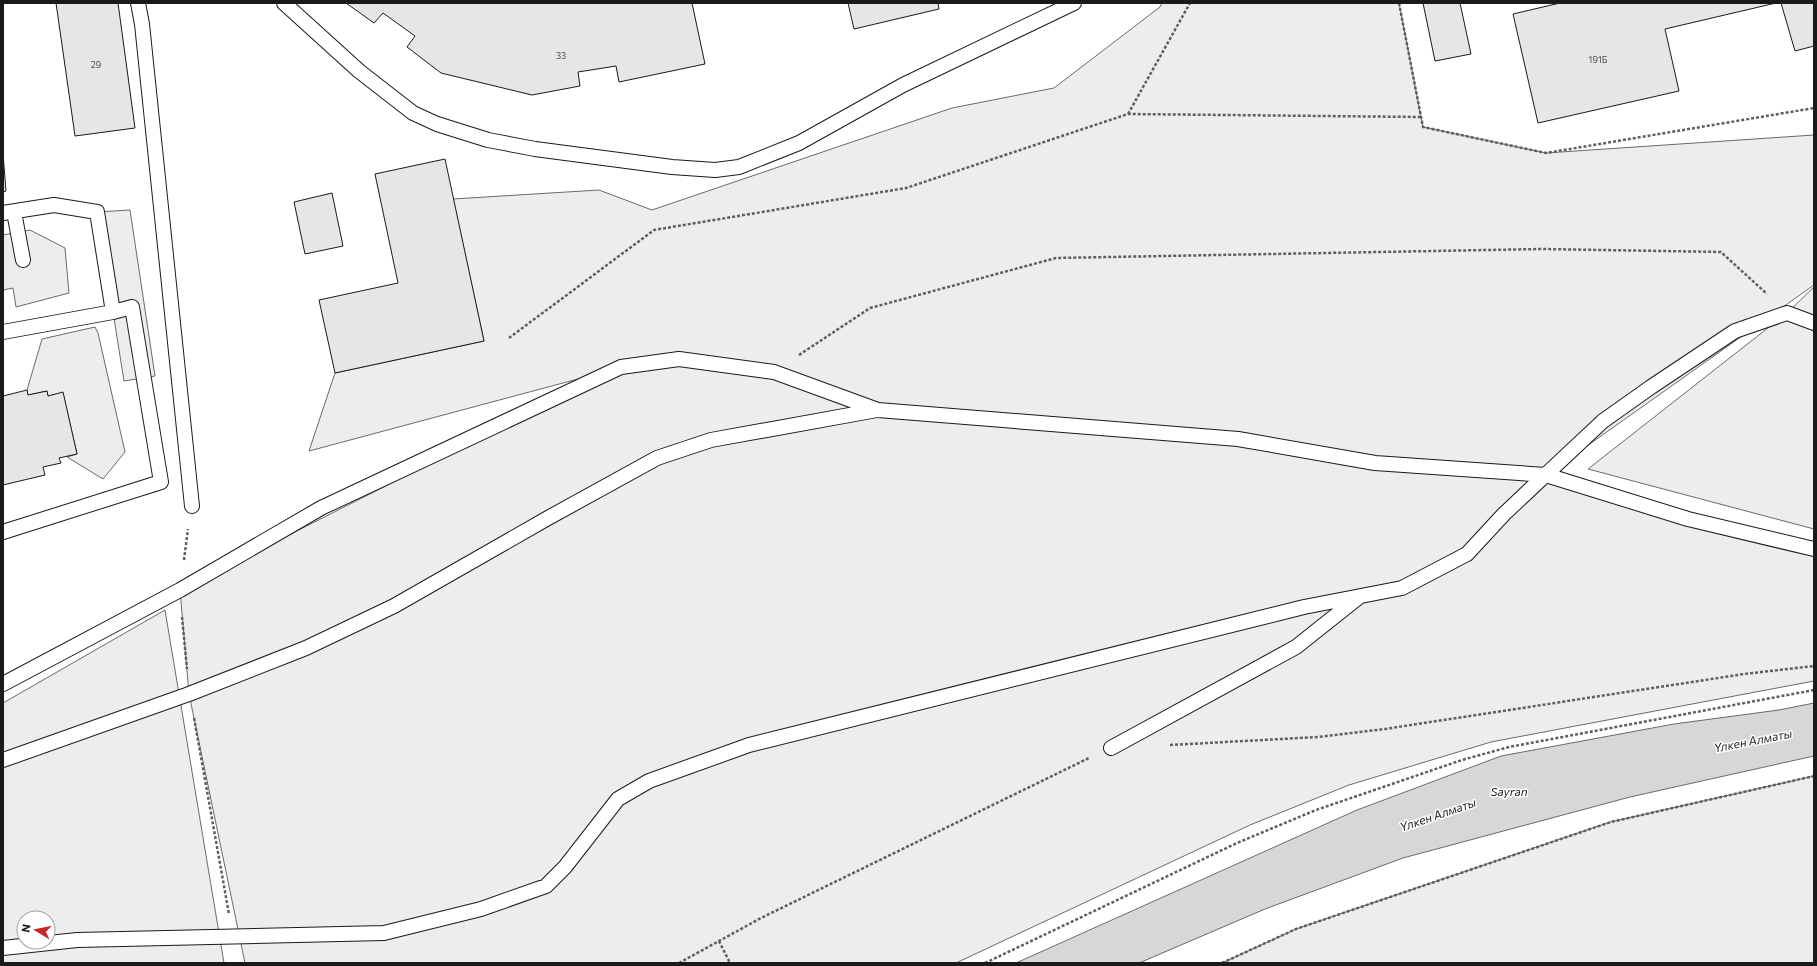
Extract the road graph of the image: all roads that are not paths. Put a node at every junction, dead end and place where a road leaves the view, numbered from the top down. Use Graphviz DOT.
graph roads {
  1 [pos="138,3"];
  2 [pos="284,3"];
  3 [pos="1074,3"];
  4 [pos="8,213"];
  5 [pos="23,260"];
  6 [pos="113,312"];
  7 [pos="1814,323"];
  8 [pos="3,332"];
  9 [pos="878,410"];
  10 [pos="1546,475"];
  11 [pos="192,506"];
  12 [pos="3,532"];
  13 [pos="1814,549"];
  14 [pos="1361,596"];
  15 [pos="3,684"];
  16 [pos="1111,748"];
  17 [pos="3,760"];
  18 [pos="3,948"];
  1 -- 11 [label="lane"];
  2 -- 3 [label="lane"];
  4 -- 5 [label="lane"];
  4 -- 6 [label="lane"];
  6 -- 8 [label="lane"];
  6 -- 12 [label="lane"];
  7 -- 10 [label="lane"];
  9 -- 10 [label="lane"];
  9 -- 15 [label="lane"];
  9 -- 17 [label="lane"];
  10 -- 13 [label="lane"];
  10 -- 14 [label="lane"];
  14 -- 16 [label="lane"];
  14 -- 18 [label="lane"];
}
